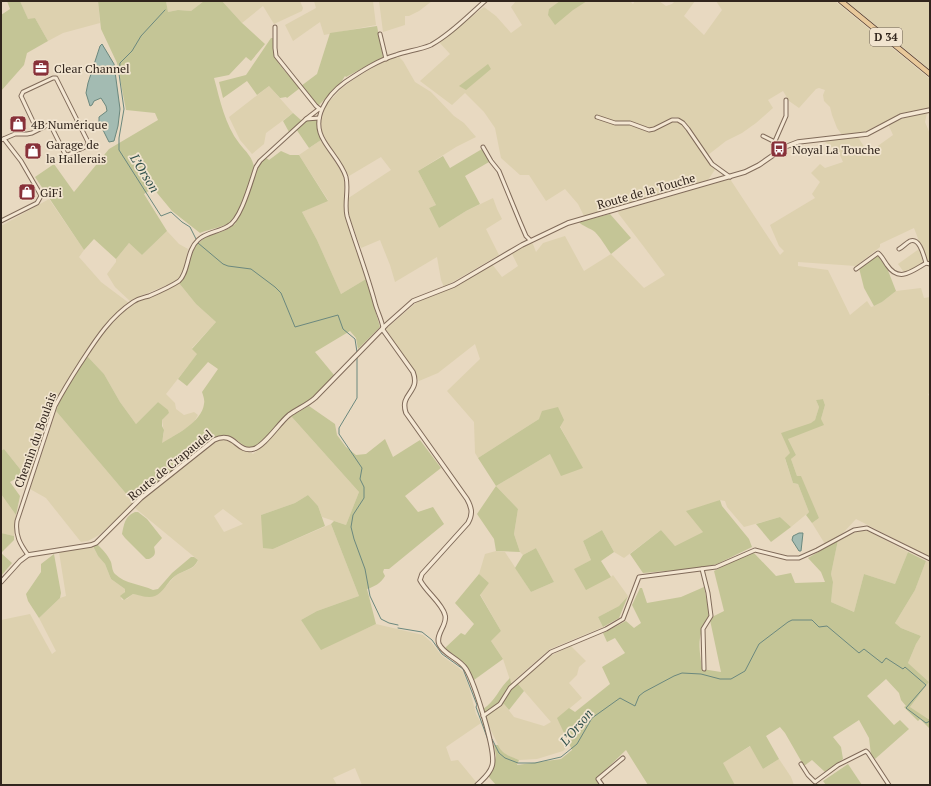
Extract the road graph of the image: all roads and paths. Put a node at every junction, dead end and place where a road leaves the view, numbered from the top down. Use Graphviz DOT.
graph roads {
  1 [pos="485,1"];
  2 [pos="841,1"];
  3 [pos="276,27"];
  4 [pos="380,34"];
  5 [pos="386,58"];
  6 [pos="930,74"];
  7 [pos="786,100"];
  8 [pos="320,109"];
  9 [pos="930,110"];
  10 [pos="597,117"];
  11 [pos="319,118"];
  12 [pos="306,119"];
  13 [pos="37,130"];
  14 [pos="763,136"];
  15 [pos="3,139"];
  16 [pos="775,141"];
  17 [pos="483,147"];
  18 [pos="785,147"];
  19 [pos="730,177"];
  20 [pos="1,221"];
  21 [pos="530,240"];
  22 [pos="899,249"];
  23 [pos="926,263"];
  24 [pos="930,264"];
  25 [pos="856,269"];
  26 [pos="383,328"];
  27 [pos="28,555"];
  28 [pos="930,559"];
  29 [pos="702,569"];
  30 [pos="1,582"];
  31 [pos="704,669"];
  32 [pos="482,716"];
  33 [pos="623,758"];
  34 [pos="801,764"];
  35 [pos="477,785"];
  36 [pos="602,785"];
  37 [pos="889,785"];
  1 -- 5 [label="street"];
  2 -- 6 [label="main road, D 34"];
  3 -- 8 [label="street"];
  4 -- 5 [label="street"];
  5 -- 8 [label="street"];
  7 -- 16 [label="street"];
  8 -- 11 [label="street"];
  8 -- 12 [label="street"];
  9 -- 18 [label="street, Route de la Touche"];
  10 -- 19 [label="street"];
  11 -- 12 [label="street"];
  11 -- 26 [label="street"];
  12 -- 27 [label="street, Chemin du Boulais"];
  13 -- 13 [label="street"];
  13 -- 15 [label="street"];
  14 -- 16 [label="street"];
  15 -- 20 [label="street"];
  16 -- 18 [label="street"];
  17 -- 21 [label="street"];
  18 -- 19 [label="street, Route de la Touche"];
  19 -- 21 [label="street, Route de la Touche"];
  21 -- 26 [label="street, Route de la Touche"];
  22 -- 23 [label="street"];
  23 -- 24 [label="street"];
  23 -- 25 [label="street"];
  26 -- 27 [label="street, Route de Crapaudel"];
  26 -- 32 [label="street"];
  27 -- 30 [label="street"];
  28 -- 29 [label="street"];
  29 -- 31 [label="street"];
  29 -- 32 [label="street"];
  32 -- 35 [label="street"];
  33 -- 36 [label="street"];
  34 -- 37 [label="street"];
}
